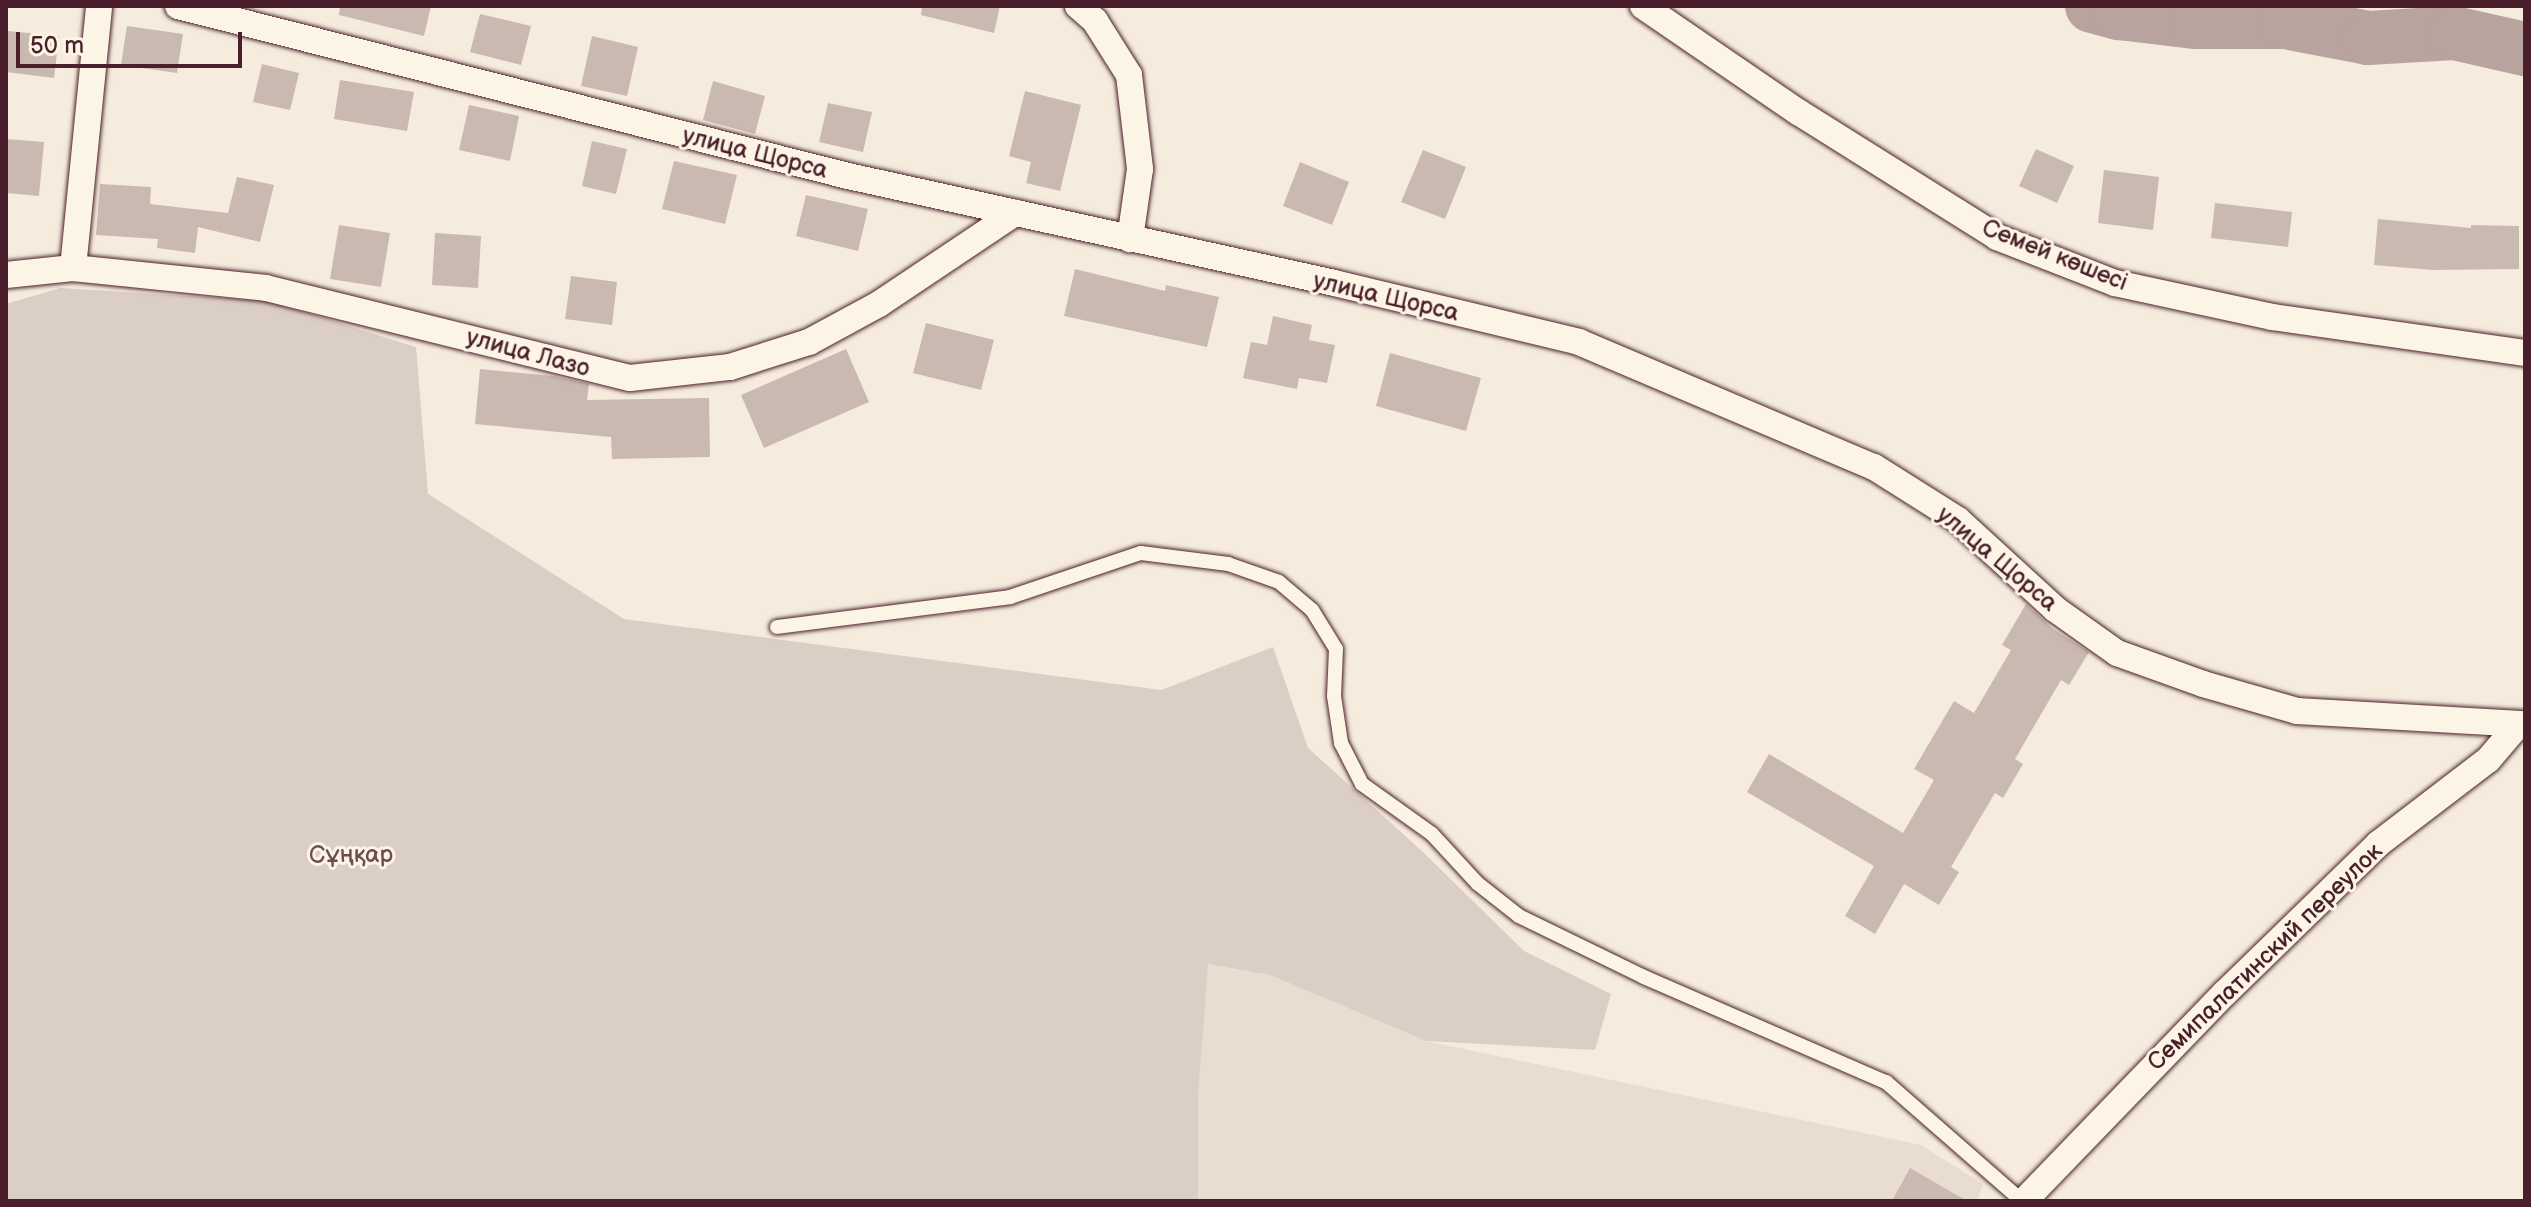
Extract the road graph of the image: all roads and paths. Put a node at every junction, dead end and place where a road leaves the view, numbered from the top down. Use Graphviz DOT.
graph roads {
  1 [pos="99,6"];
  2 [pos="178,6"];
  3 [pos="1078,6"];
  4 [pos="1643,6"];
  5 [pos="1015,213"];
  6 [pos="1130,239"];
  7 [pos="73,268"];
  8 [pos="6,275"];
  9 [pos="2525,353"];
  10 [pos="777,627"];
  11 [pos="2521,725"];
  12 [pos="2023,1201"];
  1 -- 7 [label="street"];
  2 -- 5 [label="street, улица Щорса"];
  3 -- 6 [label="street"];
  4 -- 9 [label="street, Семей көшесі"];
  5 -- 6 [label="street, улица Щорса"];
  5 -- 7 [label="street, улица Лазо"];
  6 -- 11 [label="street, улица Щорса"];
  7 -- 8 [label="street, улица Лазо"];
  10 -- 12 [label="lane"];
  11 -- 12 [label="street, Семипалатинский переулок"];
}
